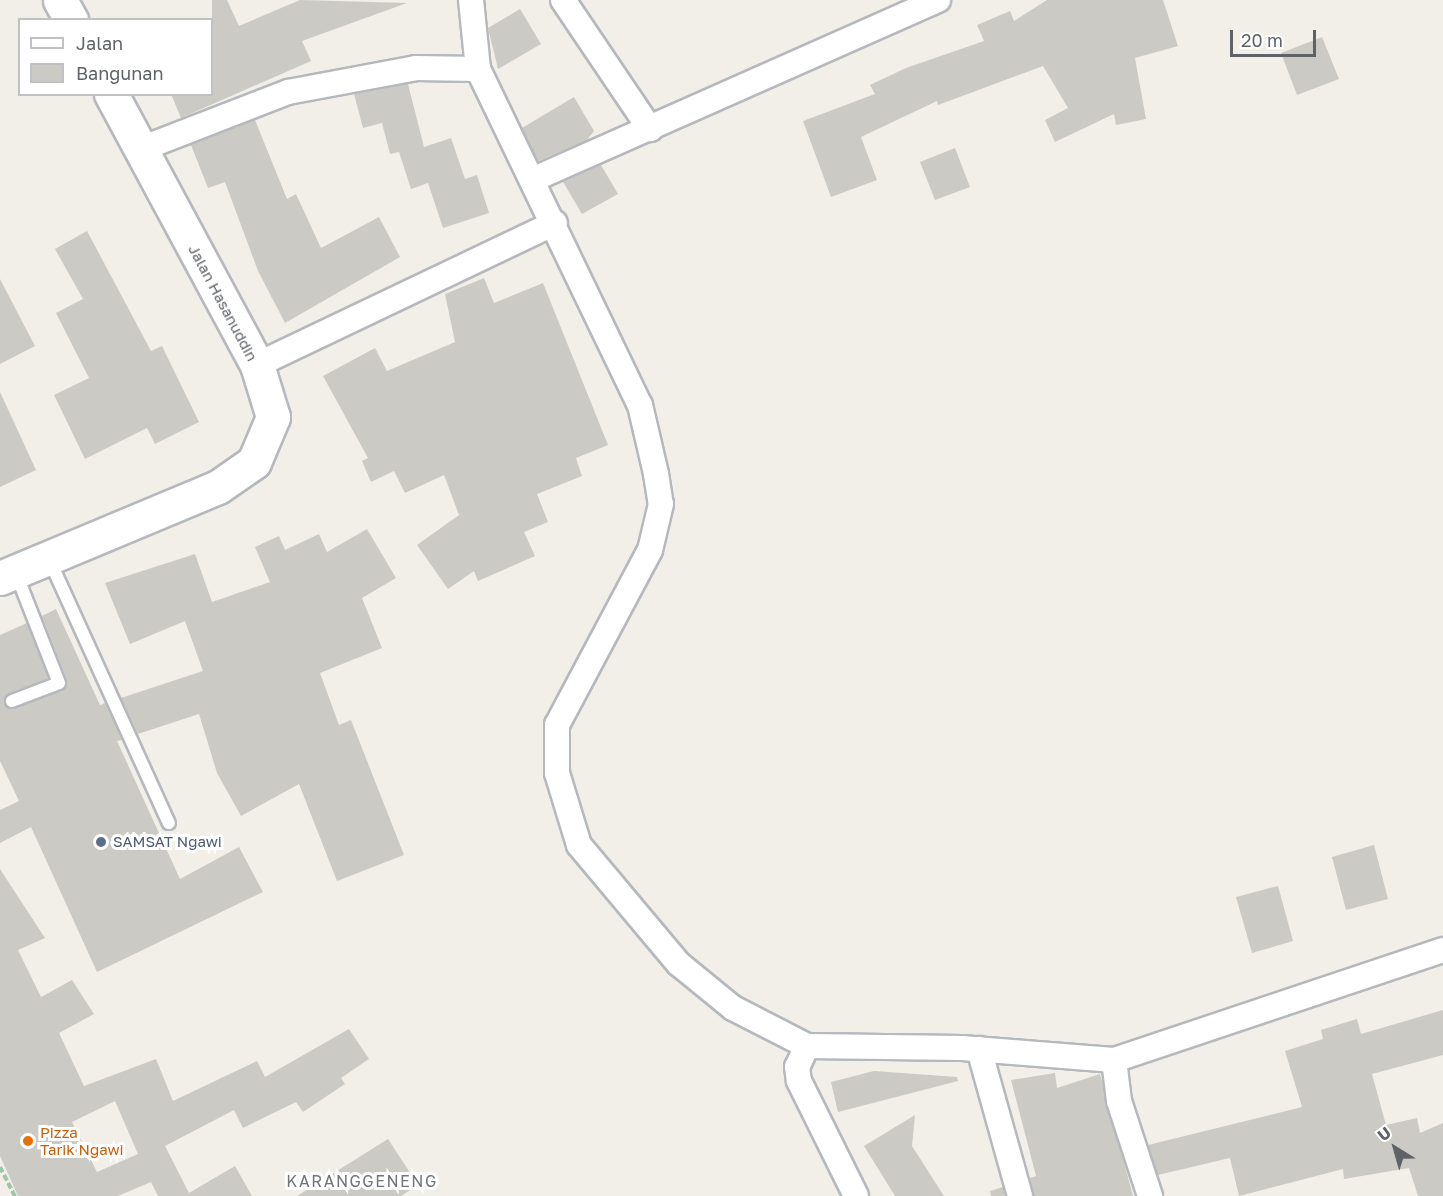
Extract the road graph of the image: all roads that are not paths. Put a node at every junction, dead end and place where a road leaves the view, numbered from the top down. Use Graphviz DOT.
graph roads {
  1 [pos="60,0"];
  2 [pos="471,0"];
  3 [pos="563,0"];
  4 [pos="938,0"];
  5 [pos="70,18"];
  6 [pos="478,69"];
  7 [pos="112,96"];
  8 [pos="650,129"];
  9 [pos="141,149"];
  10 [pos="534,179"];
  11 [pos="555,223"];
  12 [pos="257,365"];
  13 [pos="48,558"];
  14 [pos="8,575"];
  15 [pos="12,700"];
  16 [pos="169,823"];
  17 [pos="1443,950"];
  18 [pos="807,1046"];
  19 [pos="979,1049"];
  20 [pos="1114,1060"];
  21 [pos="856,1196"];
  22 [pos="1020,1196"];
  23 [pos="1150,1196"];
  1 -- 5 [label="street"];
  2 -- 6 [label="street"];
  3 -- 8 [label="street"];
  4 -- 8 [label="street"];
  6 -- 9 [label="street"];
  6 -- 10 [label="street"];
  7 -- 9 [label="street, Jalan Hasanuddin"];
  8 -- 10 [label="street"];
  9 -- 12 [label="street, Jalan Hasanuddin"];
  10 -- 11 [label="street"];
  11 -- 12 [label="street"];
  11 -- 18 [label="street"];
  12 -- 13 [label="street, Jalan Hasanuddin"];
  13 -- 14 [label="street, Jalan Hasanuddin"];
  13 -- 16 [label="lane"];
  14 -- 15 [label="lane"];
  17 -- 20 [label="street"];
  18 -- 19 [label="street"];
  18 -- 21 [label="street"];
  19 -- 20 [label="street"];
  19 -- 22 [label="street"];
  20 -- 23 [label="street"];
}
